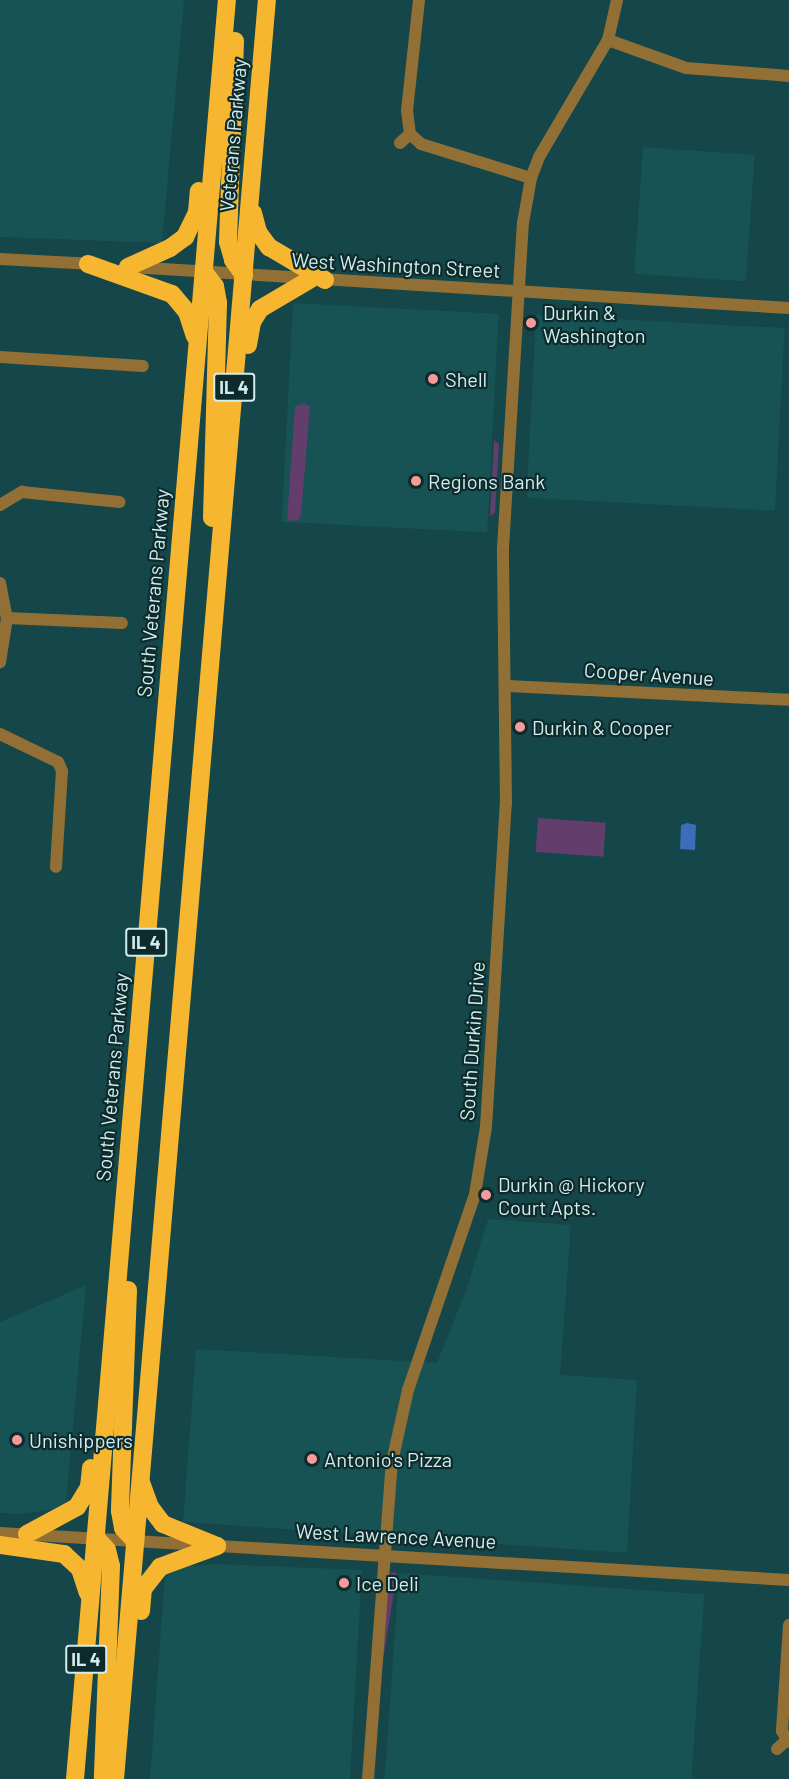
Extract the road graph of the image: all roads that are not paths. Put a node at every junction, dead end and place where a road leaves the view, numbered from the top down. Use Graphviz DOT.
graph roads {
  1 [pos="227,0"];
  2 [pos="234,0"];
  3 [pos="267,0"];
  4 [pos="419,0"];
  5 [pos="617,0"];
  6 [pos="608,40"];
  7 [pos="221,63"];
  8 [pos="789,76"];
  9 [pos="410,134"];
  10 [pos="400,143"];
  11 [pos="531,178"];
  12 [pos="250,196"];
  13 [pos="0,260"];
  14 [pos="88,264"];
  15 [pos="128,267"];
  16 [pos="204,272"];
  17 [pos="244,275"];
  18 [pos="318,280"];
  19 [pos="519,291"];
  20 [pos="789,308"];
  21 [pos="197,347"];
  22 [pos="0,357"];
  23 [pos="143,366"];
  24 [pos="225,500"];
  25 [pos="119,502"];
  26 [pos="0,505"];
  27 [pos="0,583"];
  28 [pos="7,618"];
  29 [pos="122,623"];
  30 [pos="212,648"];
  31 [pos="0,662"];
  32 [pos="506,686"];
  33 [pos="789,700"];
  34 [pos="0,734"];
  35 [pos="56,867"];
  36 [pos="124,1196"];
  37 [pos="114,1321"];
  38 [pos="140,1480"];
  39 [pos="0,1533"];
  40 [pos="27,1534"];
  41 [pos="96,1538"];
  42 [pos="135,1541"];
  43 [pos="0,1545"];
  44 [pos="218,1546"];
  45 [pos="382,1554"];
  46 [pos="789,1580"];
  47 [pos="90,1600"];
  48 [pos="789,1624"];
  49 [pos="788,1741"];
  50 [pos="777,1749"];
  51 [pos="75,1779"];
  52 [pos="103,1779"];
  53 [pos="115,1779"];
  54 [pos="368,1779"];
  1 -- 7 [label="highway, Veterans Parkway / IL 4"];
  2 -- 17 [label="highway"];
  3 -- 12 [label="highway, Veterans Parkway / IL 4"];
  4 -- 9 [label="street"];
  5 -- 6 [label="street, South Durkin Drive"];
  6 -- 8 [label="street"];
  6 -- 11 [label="street, South Durkin Drive"];
  7 -- 15 [label="highway"];
  7 -- 16 [label="highway, Veterans Parkway / IL 4"];
  9 -- 10 [label="street"];
  9 -- 11 [label="street"];
  11 -- 19 [label="street, South Durkin Drive"];
  12 -- 17 [label="highway, Veterans Parkway / IL 4"];
  12 -- 18 [label="highway"];
  13 -- 14 [label="street, West Washington Street"];
  14 -- 15 [label="street, West Washington Street"];
  14 -- 21 [label="highway"];
  15 -- 16 [label="street, West Washington Street"];
  16 -- 17 [label="street, West Washington Street"];
  16 -- 21 [label="highway, South Veterans Parkway / IL 4"];
  16 -- 30 [label="highway"];
  17 -- 18 [label="street, West Washington Street"];
  17 -- 24 [label="highway, IL 4"];
  18 -- 19 [label="street, West Washington Street"];
  18 -- 24 [label="highway"];
  19 -- 20 [label="street, West Washington Street"];
  19 -- 32 [label="street, South Durkin Drive"];
  21 -- 36 [label="highway, South Veterans Parkway / IL 4"];
  22 -- 23 [label="street"];
  24 -- 30 [label="highway, IL 4"];
  25 -- 26 [label="street"];
  27 -- 28 [label="street"];
  28 -- 29 [label="street"];
  28 -- 31 [label="street"];
  30 -- 38 [label="highway, IL 4"];
  32 -- 33 [label="street, Cooper Avenue"];
  32 -- 45 [label="street, South Durkin Drive"];
  34 -- 35 [label="street"];
  36 -- 37 [label="highway, South Veterans Parkway / IL 4"];
  36 -- 42 [label="highway"];
  37 -- 40 [label="highway"];
  37 -- 41 [label="highway, South Veterans Parkway / IL 4"];
  38 -- 42 [label="highway, IL 4"];
  38 -- 44 [label="highway"];
  39 -- 40 [label="street, West Lawrence Avenue"];
  40 -- 41 [label="street, West Lawrence Avenue"];
  41 -- 42 [label="street, West Lawrence Avenue"];
  41 -- 47 [label="highway, South Veterans Parkway / IL 4"];
  41 -- 52 [label="highway"];
  42 -- 44 [label="street, West Lawrence Avenue"];
  42 -- 53 [label="highway, IL 4"];
  43 -- 47 [label="highway"];
  44 -- 45 [label="street, West Lawrence Avenue"];
  44 -- 53 [label="highway"];
  45 -- 46 [label="street, West Lawrence Avenue"];
  45 -- 54 [label="street, South Durkin Drive"];
  47 -- 51 [label="highway, South Veterans Parkway / IL 4"];
  48 -- 49 [label="street"];
  49 -- 50 [label="street"];
}
